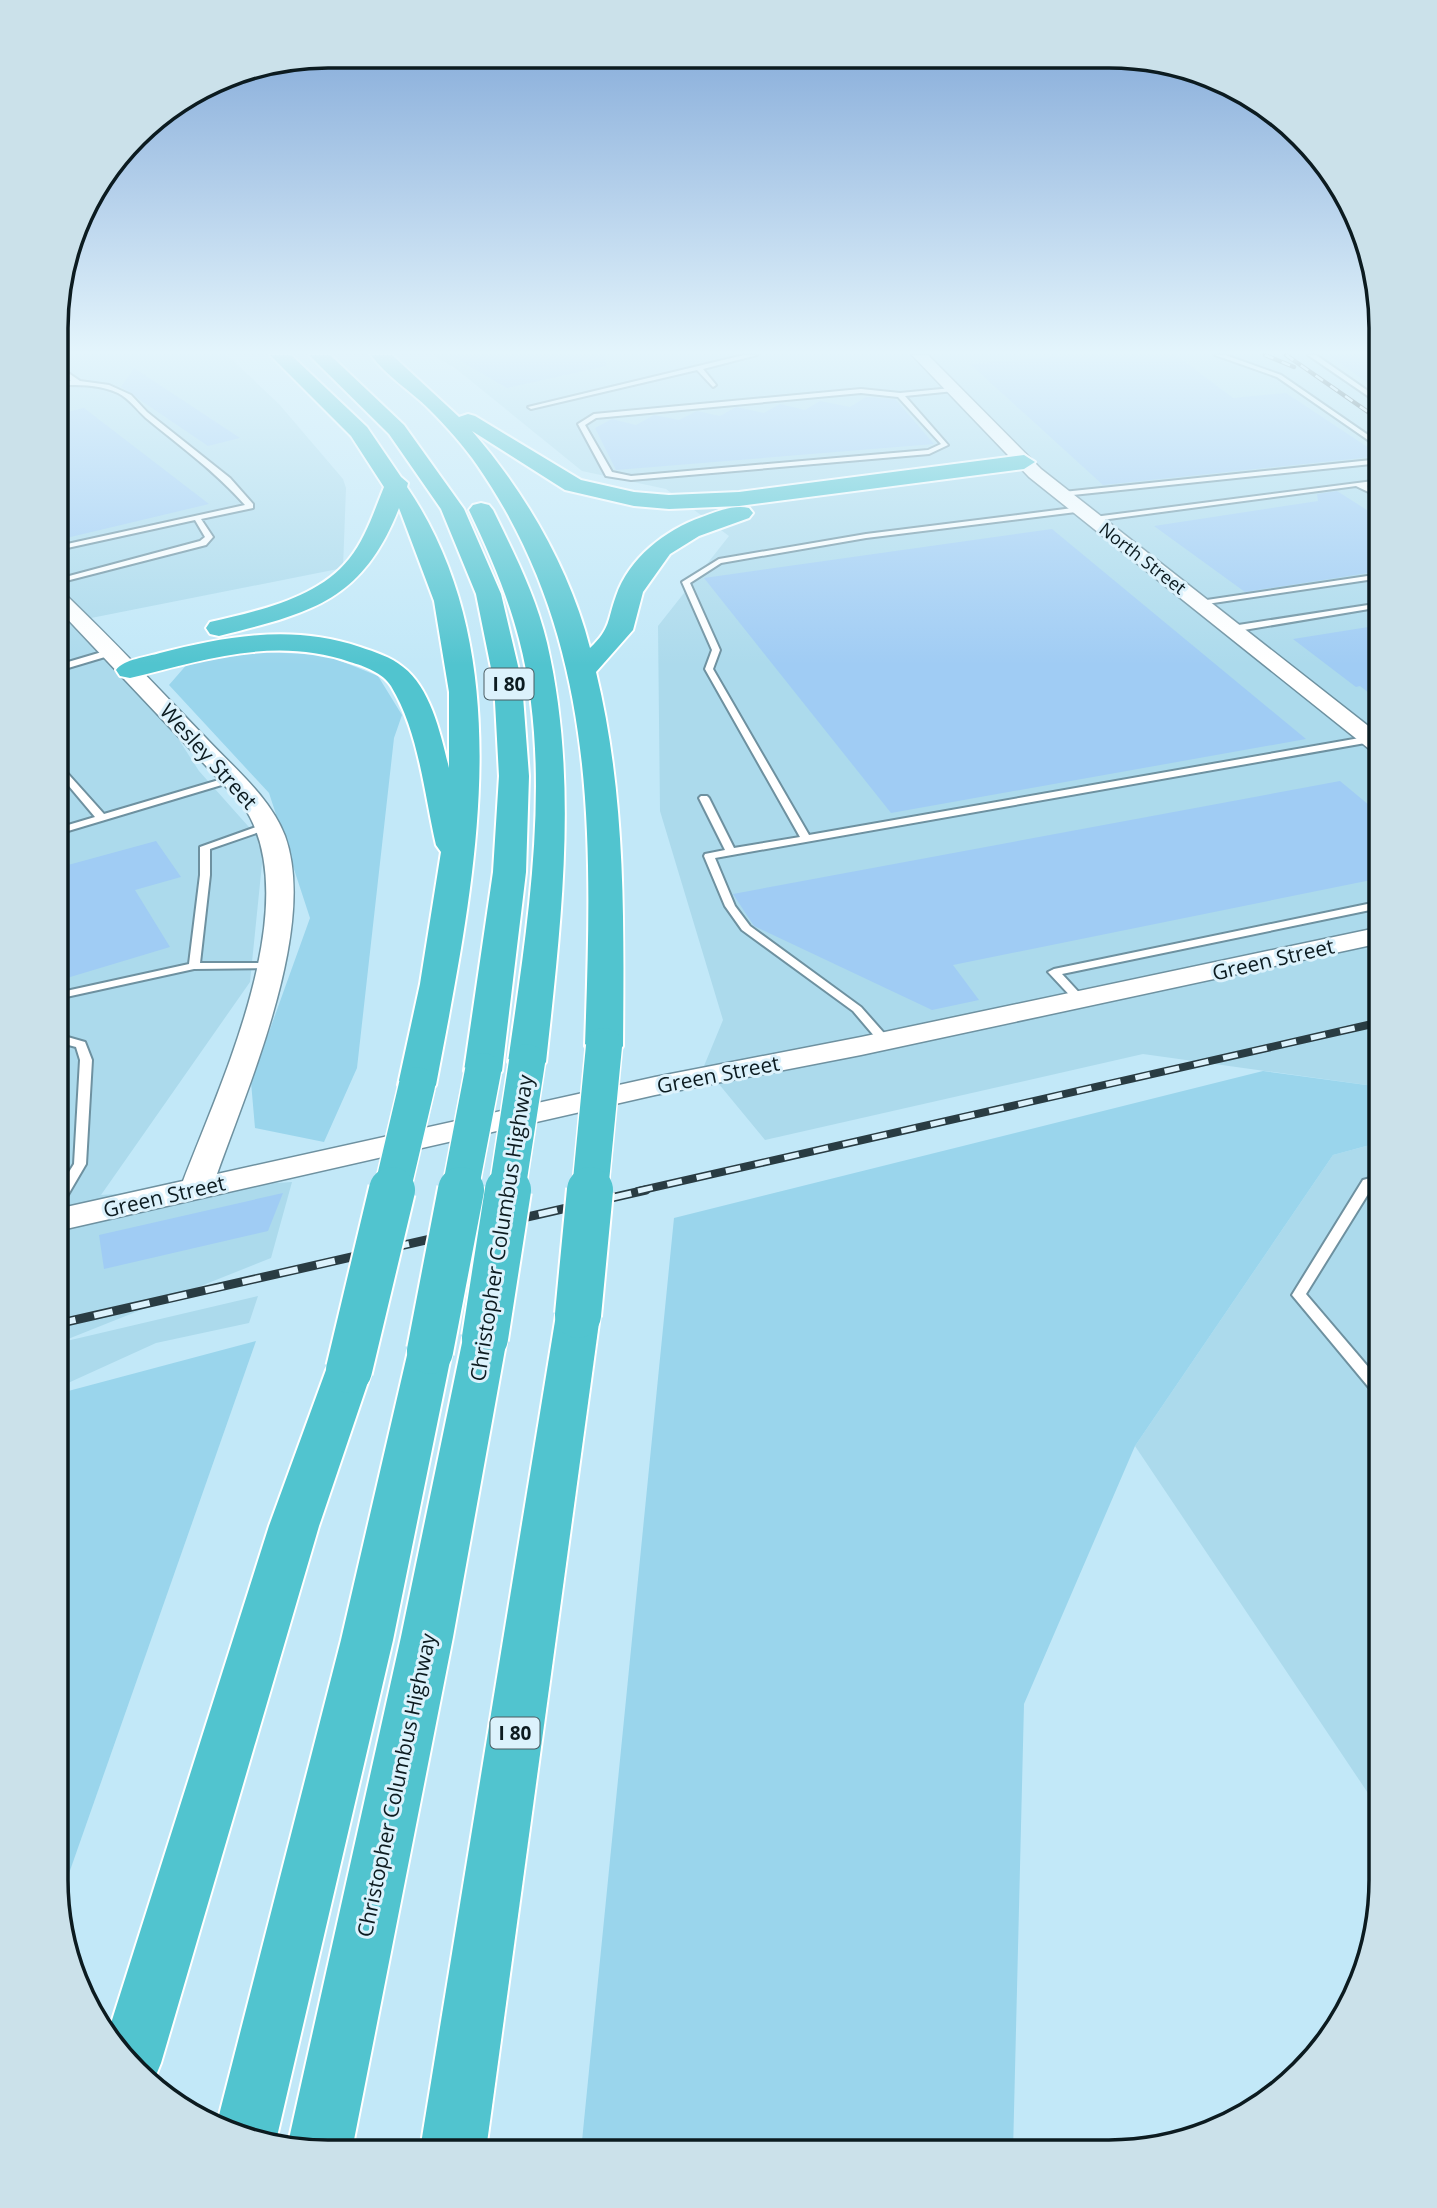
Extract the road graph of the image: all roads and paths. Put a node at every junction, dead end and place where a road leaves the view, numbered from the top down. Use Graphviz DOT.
graph roads {
  1 [pos="200,458"];
  2 [pos="378,458"];
  3 [pos="419,458"];
  4 [pos="446,458"];
  5 [pos="483,458"];
  6 [pos="528,458"];
  7 [pos="600,458"];
  8 [pos="860,458"];
  9 [pos="1019,458"];
  10 [pos="1369,463"];
  11 [pos="1029,468"];
  12 [pos="1332,468"];
  13 [pos="397,483"];
  14 [pos="1369,483"];
  15 [pos="1360,484"];
  16 [pos="1369,489"];
  17 [pos="1063,494"];
  18 [pos="1087,514"];
  19 [pos="197,518"];
  20 [pos="68,546"];
  21 [pos="68,578"];
  22 [pos="1369,578"];
  23 [pos="1200,603"];
  24 [pos="1369,607"];
  25 [pos="68,613"];
  26 [pos="1232,629"];
  27 [pos="119,659"];
  28 [pos="68,667"];
  29 [pos="583,669"];
  30 [pos="1369,737"];
  31 [pos="1369,744"];
  32 [pos="68,779"];
  33 [pos="232,779"];
  34 [pos="704,798"];
  35 [pos="102,818"];
  36 [pos="267,826"];
  37 [pos="68,828"];
  38 [pos="806,839"];
  39 [pos="731,852"];
  40 [pos="458,868"];
  41 [pos="1369,907"];
  42 [pos="1369,938"];
  43 [pos="194,965"];
  44 [pos="271,966"];
  45 [pos="68,994"];
  46 [pos="1080,1000"];
  47 [pos="68,1041"];
  48 [pos="885,1041"];
  49 [pos="1369,1183"];
  50 [pos="68,1184"];
  51 [pos="195,1190"];
  52 [pos="68,1218"];
  53 [pos="1369,1378"];
  54 [pos="133,2052"];
  55 [pos="248,2127"];
  56 [pos="321,2140"];
  57 [pos="454,2140"];
  1 -- 19 [label="lane"];
  2 -- 13 [label="highway, I 80"];
  3 -- 55 [label="highway, Christopher Columbus Highway / I 80, bridge"];
  4 -- 56 [label="highway, Christopher Columbus Highway / I 80, bridge"];
  5 -- 29 [label="highway, I 80"];
  6 -- 11 [label="highway"];
  7 -- 8 [label="lane"];
  9 -- 11 [label="street, North Street"];
  10 -- 12 [label="lane"];
  11 -- 17 [label="street, North Street"];
  11 -- 29 [label="highway"];
  12 -- 15 [label="lane"];
  12 -- 17 [label="lane"];
  13 -- 27 [label="highway"];
  13 -- 40 [label="highway, I 80"];
  14 -- 15 [label="lane"];
  15 -- 16 [label="lane"];
  15 -- 18 [label="lane"];
  17 -- 18 [label="street, North Street"];
  18 -- 23 [label="street, North Street"];
  18 -- 38 [label="lane"];
  19 -- 20 [label="lane"];
  19 -- 21 [label="lane"];
  22 -- 23 [label="lane"];
  23 -- 26 [label="street, North Street"];
  24 -- 26 [label="lane"];
  25 -- 27 [label="street, Wesley Street"];
  26 -- 30 [label="street, North Street"];
  27 -- 28 [label="lane"];
  27 -- 33 [label="street, Wesley Street"];
  27 -- 40 [label="highway"];
  29 -- 57 [label="highway, I 80, bridge"];
  31 -- 38 [label="lane"];
  32 -- 35 [label="lane"];
  33 -- 35 [label="lane"];
  33 -- 36 [label="street, Wesley Street"];
  34 -- 39 [label="lane"];
  35 -- 37 [label="lane"];
  36 -- 43 [label="lane"];
  36 -- 44 [label="street, Wesley Street"];
  38 -- 39 [label="lane"];
  39 -- 48 [label="lane"];
  40 -- 54 [label="highway, I 80, bridge"];
  41 -- 46 [label="lane"];
  42 -- 46 [label="street, Green Street"];
  43 -- 44 [label="lane"];
  43 -- 45 [label="lane"];
  44 -- 51 [label="street, Wesley Street"];
  46 -- 48 [label="street, Green Street"];
  47 -- 50 [label="lane"];
  48 -- 51 [label="street, Green Street"];
  49 -- 53 [label="lane"];
  51 -- 52 [label="street, Green Street"];
}
